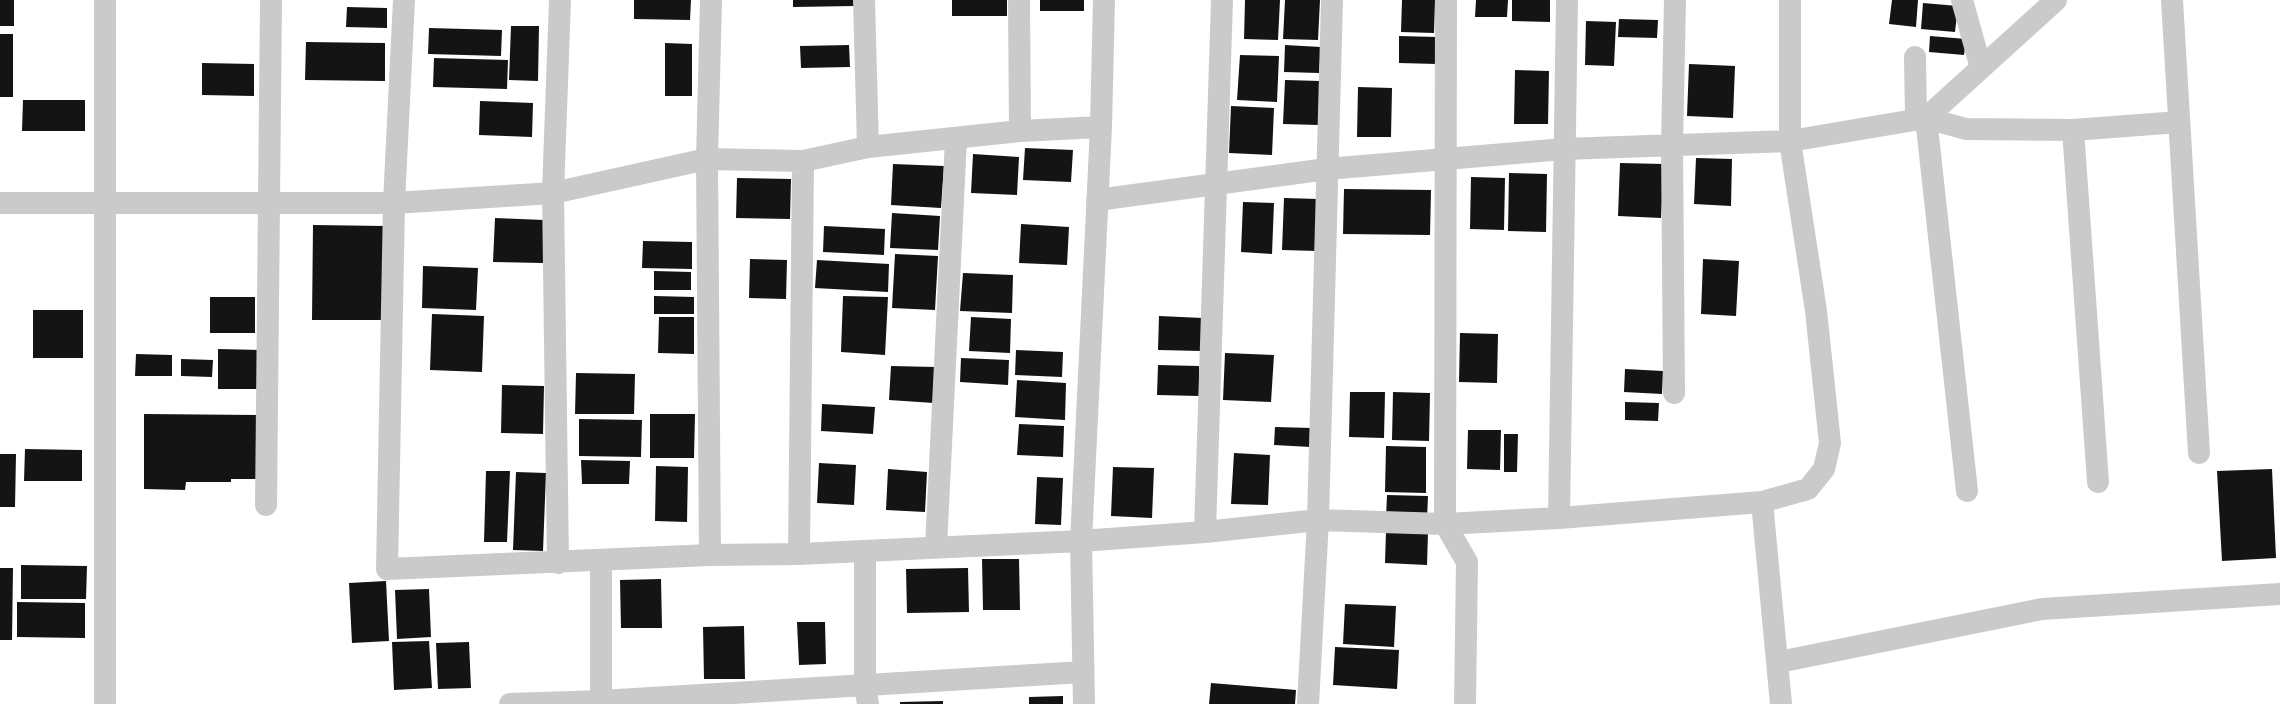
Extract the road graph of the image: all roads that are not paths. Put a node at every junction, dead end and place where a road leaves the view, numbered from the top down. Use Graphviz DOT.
graph roads {
  1 [pos="105,0"];
  2 [pos="271,0"];
  3 [pos="404,0"];
  4 [pos="560,0"];
  5 [pos="711,0"];
  6 [pos="864,0"];
  7 [pos="1019,0"];
  8 [pos="1104,0"];
  9 [pos="1222,0"];
  10 [pos="1332,0"];
  11 [pos="1446,0"];
  12 [pos="1568,0"];
  13 [pos="1675,0"];
  14 [pos="1790,0"];
  15 [pos="1962,0"];
  16 [pos="2056,0"];
  17 [pos="2172,0"];
  18 [pos="1915,57"];
  19 [pos="1981,68"];
  20 [pos="1921,118"];
  21 [pos="2179,122"];
  22 [pos="1101,127"];
  23 [pos="2073,130"];
  24 [pos="1020,131"];
  25 [pos="956,139"];
  26 [pos="1790,141"];
  27 [pos="1672,145"];
  28 [pos="868,147"];
  29 [pos="1564,149"];
  30 [pos="707,159"];
  31 [pos="1445,160"];
  32 [pos="803,161"];
  33 [pos="1327,169"];
  34 [pos="1214,184"];
  35 [pos="553,193"];
  36 [pos="1097,200"];
  37 [pos="0,203"];
  38 [pos="104,203"];
  39 [pos="269,203"];
  40 [pos="394,203"];
  41 [pos="1674,392"];
  42 [pos="2199,453"];
  43 [pos="2098,482"];
  44 [pos="1967,491"];
  45 [pos="1762,502"];
  46 [pos="266,505"];
  47 [pos="1558,518"];
  48 [pos="1318,520"];
  49 [pos="1445,524"];
  50 [pos="1205,532"];
  51 [pos="1081,541"];
  52 [pos="936,547"];
  53 [pos="865,550"];
  54 [pos="799,554"];
  55 [pos="710,555"];
  56 [pos="601,560"];
  57 [pos="558,562"];
  58 [pos="2280,594"];
  59 [pos="1779,662"];
  60 [pos="1083,672"];
  61 [pos="867,695"];
  62 [pos="601,703"];
  63 [pos="105,704"];
  64 [pos="510,704"];
  65 [pos="1084,704"];
  66 [pos="1308,704"];
  67 [pos="1465,704"];
  68 [pos="1781,704"];
  1 -- 38 [label="street"];
  2 -- 39 [label="street"];
  3 -- 40 [label="street"];
  4 -- 35 [label="street"];
  5 -- 30 [label="street"];
  6 -- 28 [label="street"];
  7 -- 24 [label="street"];
  8 -- 22 [label="street"];
  9 -- 34 [label="street"];
  10 -- 33 [label="street"];
  11 -- 31 [label="street"];
  12 -- 29 [label="street"];
  13 -- 27 [label="street"];
  14 -- 26 [label="street"];
  15 -- 19 [label="street"];
  16 -- 19 [label="street"];
  17 -- 21 [label="street"];
  18 -- 20 [label="street"];
  19 -- 20 [label="street"];
  20 -- 23 [label="street"];
  20 -- 26 [label="street"];
  20 -- 44 [label="street"];
  21 -- 23 [label="street"];
  21 -- 42 [label="street"];
  22 -- 24 [label="street"];
  22 -- 36 [label="street"];
  23 -- 43 [label="street"];
  24 -- 25 [label="street"];
  25 -- 28 [label="street"];
  25 -- 52 [label="street"];
  26 -- 27 [label="street"];
  26 -- 45 [label="street"];
  27 -- 29 [label="street"];
  27 -- 41 [label="street"];
  28 -- 32 [label="street"];
  29 -- 31 [label="street"];
  29 -- 47 [label="street"];
  30 -- 32 [label="street"];
  30 -- 35 [label="street"];
  30 -- 55 [label="street"];
  31 -- 33 [label="street"];
  31 -- 49 [label="street"];
  32 -- 54 [label="street"];
  33 -- 34 [label="street"];
  33 -- 48 [label="street"];
  34 -- 36 [label="street"];
  34 -- 50 [label="street"];
  35 -- 40 [label="street"];
  35 -- 57 [label="street"];
  36 -- 51 [label="street"];
  37 -- 38 [label="street"];
  38 -- 39 [label="street"];
  38 -- 63 [label="street"];
  39 -- 40 [label="street"];
  39 -- 46 [label="street"];
  40 -- 57 [label="street"];
  45 -- 47 [label="street"];
  45 -- 59 [label="street"];
  47 -- 49 [label="street"];
  48 -- 49 [label="street"];
  48 -- 50 [label="street"];
  48 -- 66 [label="street"];
  49 -- 67 [label="street"];
  50 -- 51 [label="street"];
  51 -- 52 [label="street"];
  51 -- 60 [label="street"];
  52 -- 53 [label="street"];
  53 -- 54 [label="street"];
  53 -- 61 [label="street"];
  54 -- 55 [label="street"];
  55 -- 56 [label="street"];
  56 -- 57 [label="street"];
  56 -- 62 [label="street"];
  58 -- 59 [label="street"];
  59 -- 68 [label="street"];
  60 -- 61 [label="street"];
  60 -- 65 [label="street"];
  61 -- 62 [label="street"];
  62 -- 64 [label="street"];
}
